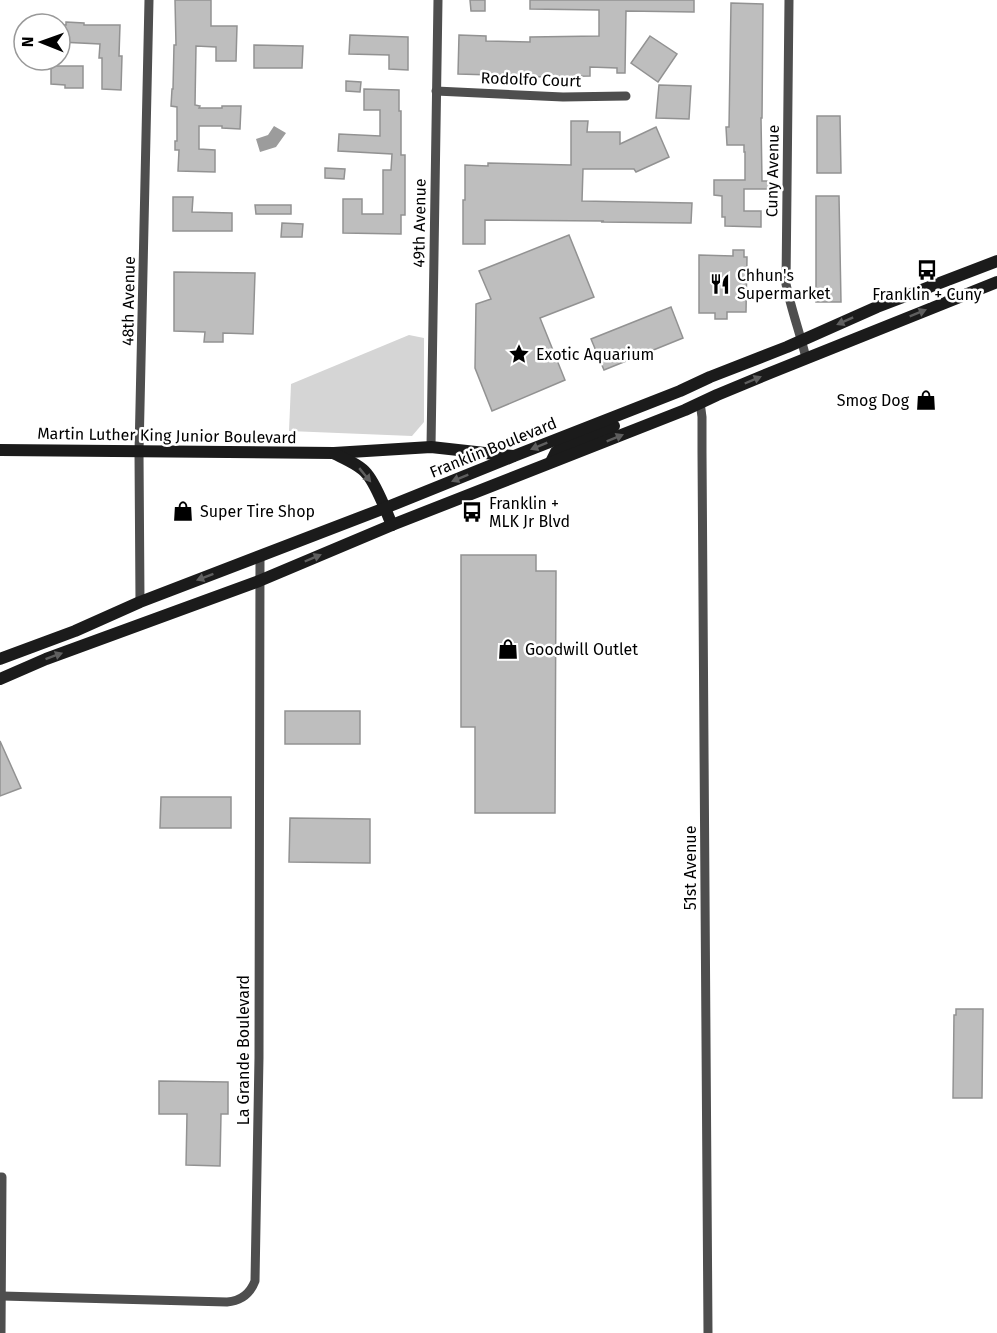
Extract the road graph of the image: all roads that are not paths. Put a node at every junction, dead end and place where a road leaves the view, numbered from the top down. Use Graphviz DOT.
graph roads {
  1 [pos="149,0"];
  2 [pos="438,0"];
  3 [pos="789,0"];
  4 [pos="436,91"];
  5 [pos="626,96"];
  6 [pos="997,261"];
  7 [pos="997,282"];
  8 [pos="802,341"];
  9 [pos="806,358"];
  10 [pos="700,402"];
  11 [pos="633,410"];
  12 [pos="431,447"];
  13 [pos="0,450"];
  14 [pos="140,452"];
  15 [pos="334,453"];
  16 [pos="514,456"];
  17 [pos="551,462"];
  18 [pos="385,508"];
  19 [pos="392,525"];
  20 [pos="260,556"];
  21 [pos="260,581"];
  22 [pos="140,602"];
  23 [pos="0,659"];
  24 [pos="0,679"];
  25 [pos="0,1177"];
  26 [pos="2,1296"];
  27 [pos="2,1333"];
  28 [pos="708,1333"];
  1 -- 14 [label="street, 48th Avenue"];
  2 -- 4 [label="street, 49th Avenue"];
  3 -- 8 [label="street, Cuny Avenue"];
  4 -- 5 [label="street, Rodolfo Court"];
  4 -- 12 [label="street, 49th Avenue"];
  6 -- 8 [label="main road, Franklin Boulevard, one-way"];
  9 -- 7 [label="main road, one-way"];
  8 -- 9 [label="street, Cuny Avenue"];
  8 -- 11 [label="main road, Franklin Boulevard"];
  10 -- 9 [label="main road, one-way"];
  17 -- 10 [label="main road, one-way"];
  10 -- 28 [label="street, 51st Avenue"];
  11 -- 16 [label="main road, Franklin Boulevard, one-way"];
  11 -- 17 [label="main road"];
  12 -- 15 [label="main road, Martin Luther King Junior Boulevard"];
  12 -- 16 [label="main road, Martin Luther King Junior Boulevard"];
  13 -- 14 [label="main road, Martin Luther King Junior Boulevard"];
  14 -- 15 [label="main road, Martin Luther King Junior Boulevard"];
  14 -- 22 [label="street, 48th Avenue"];
  15 -- 18 [label="main road, Martin Luther King Junior Boulevard, one-way"];
  16 -- 18 [label="main road, Franklin Boulevard, one-way"];
  17 -- 19 [label="main road"];
  18 -- 19 [label="main road, Martin Luther King Junior Boulevard"];
  18 -- 20 [label="main road, Franklin Boulevard"];
  21 -- 19 [label="main road, one-way"];
  20 -- 21 [label="street, La Grande Boulevard"];
  20 -- 22 [label="main road, Franklin Boulevard, one-way"];
  24 -- 21 [label="main road, one-way"];
  21 -- 26 [label="street, La Grande Boulevard"];
  22 -- 23 [label="main road, Franklin Boulevard"];
  25 -- 26 [label="street"];
  26 -- 27 [label="street"];
}
